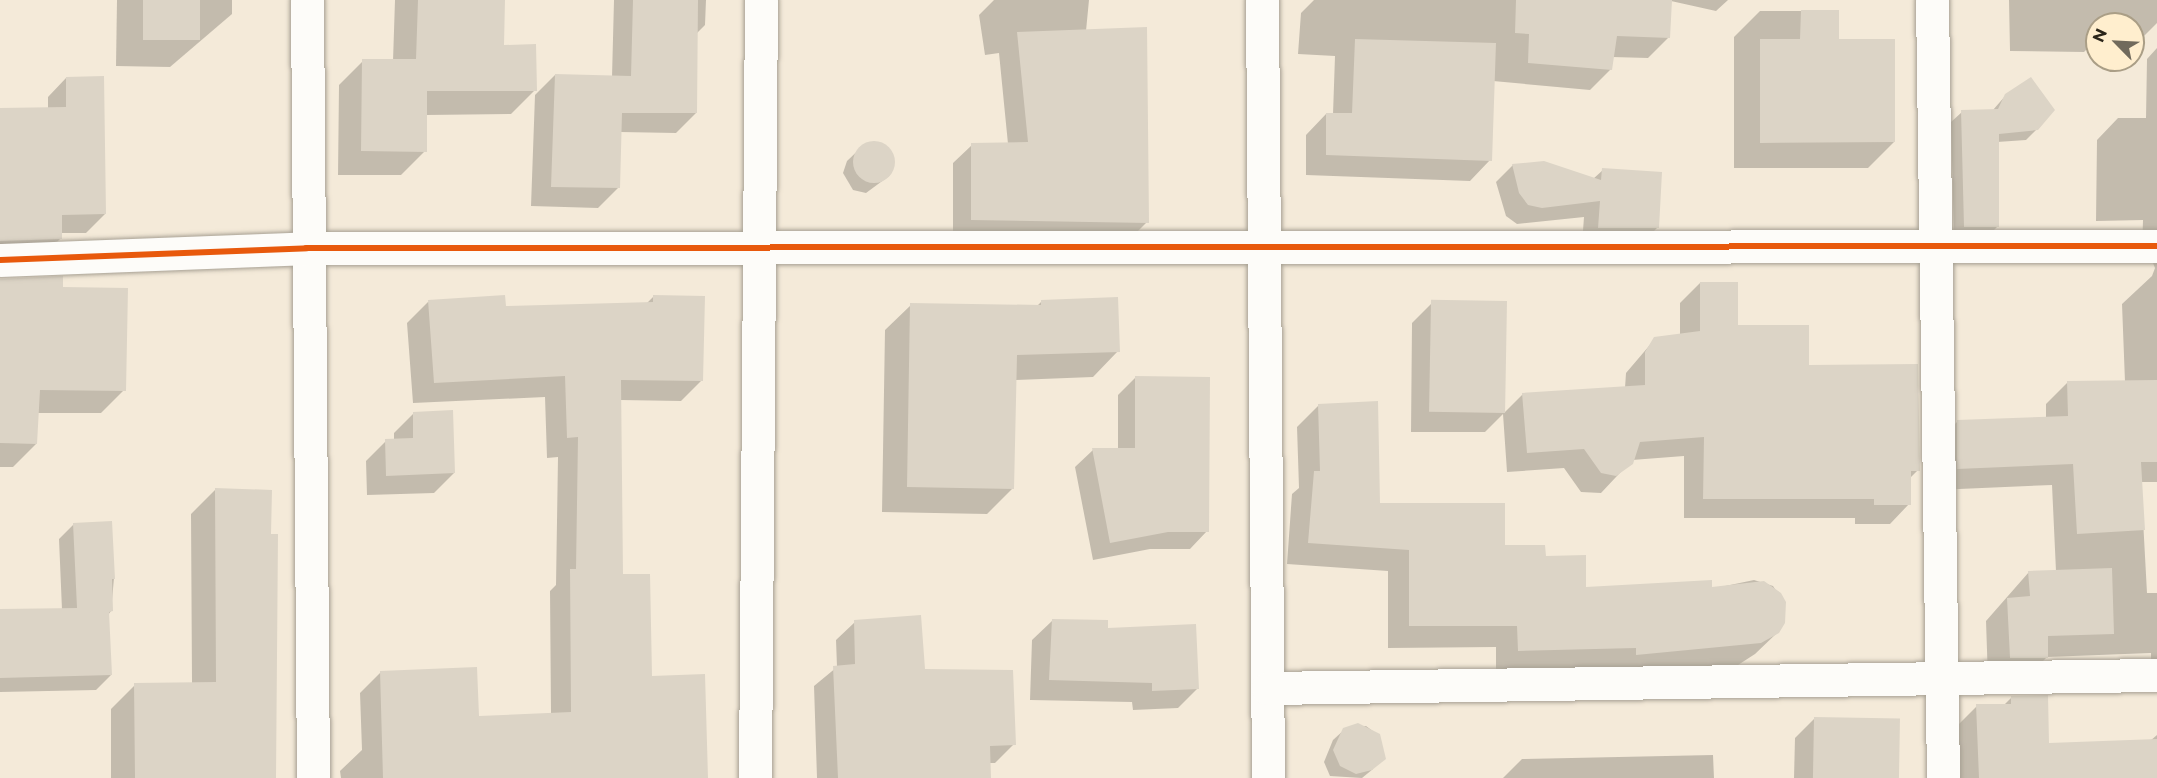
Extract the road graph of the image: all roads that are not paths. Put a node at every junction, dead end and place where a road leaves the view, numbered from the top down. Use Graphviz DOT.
graph roads {
  1 [pos="307,0"];
  2 [pos="761,0"];
  3 [pos="1262,0"];
  4 [pos="1932,0"];
  5 [pos="2157,246"];
  6 [pos="306,248"];
  7 [pos="762,248"];
  8 [pos="1933,248"];
  9 [pos="1265,249"];
  10 [pos="0,260"];
  11 [pos="2157,675"];
  12 [pos="1943,676"];
  13 [pos="1268,688"];
  14 [pos="313,778"];
  15 [pos="755,778"];
  16 [pos="1268,778"];
  17 [pos="1942,778"];
  1 -- 6 [label="street"];
  2 -- 7 [label="street"];
  3 -- 9 [label="street"];
  4 -- 8 [label="street"];
  5 -- 8 [label="street"];
  6 -- 7 [label="street"];
  6 -- 10 [label="street"];
  6 -- 14 [label="street"];
  7 -- 9 [label="street"];
  7 -- 15 [label="street"];
  8 -- 9 [label="street"];
  8 -- 12 [label="street"];
  9 -- 13 [label="street"];
  11 -- 12 [label="street"];
  12 -- 13 [label="street"];
  12 -- 17 [label="street"];
  13 -- 16 [label="street"];
}
